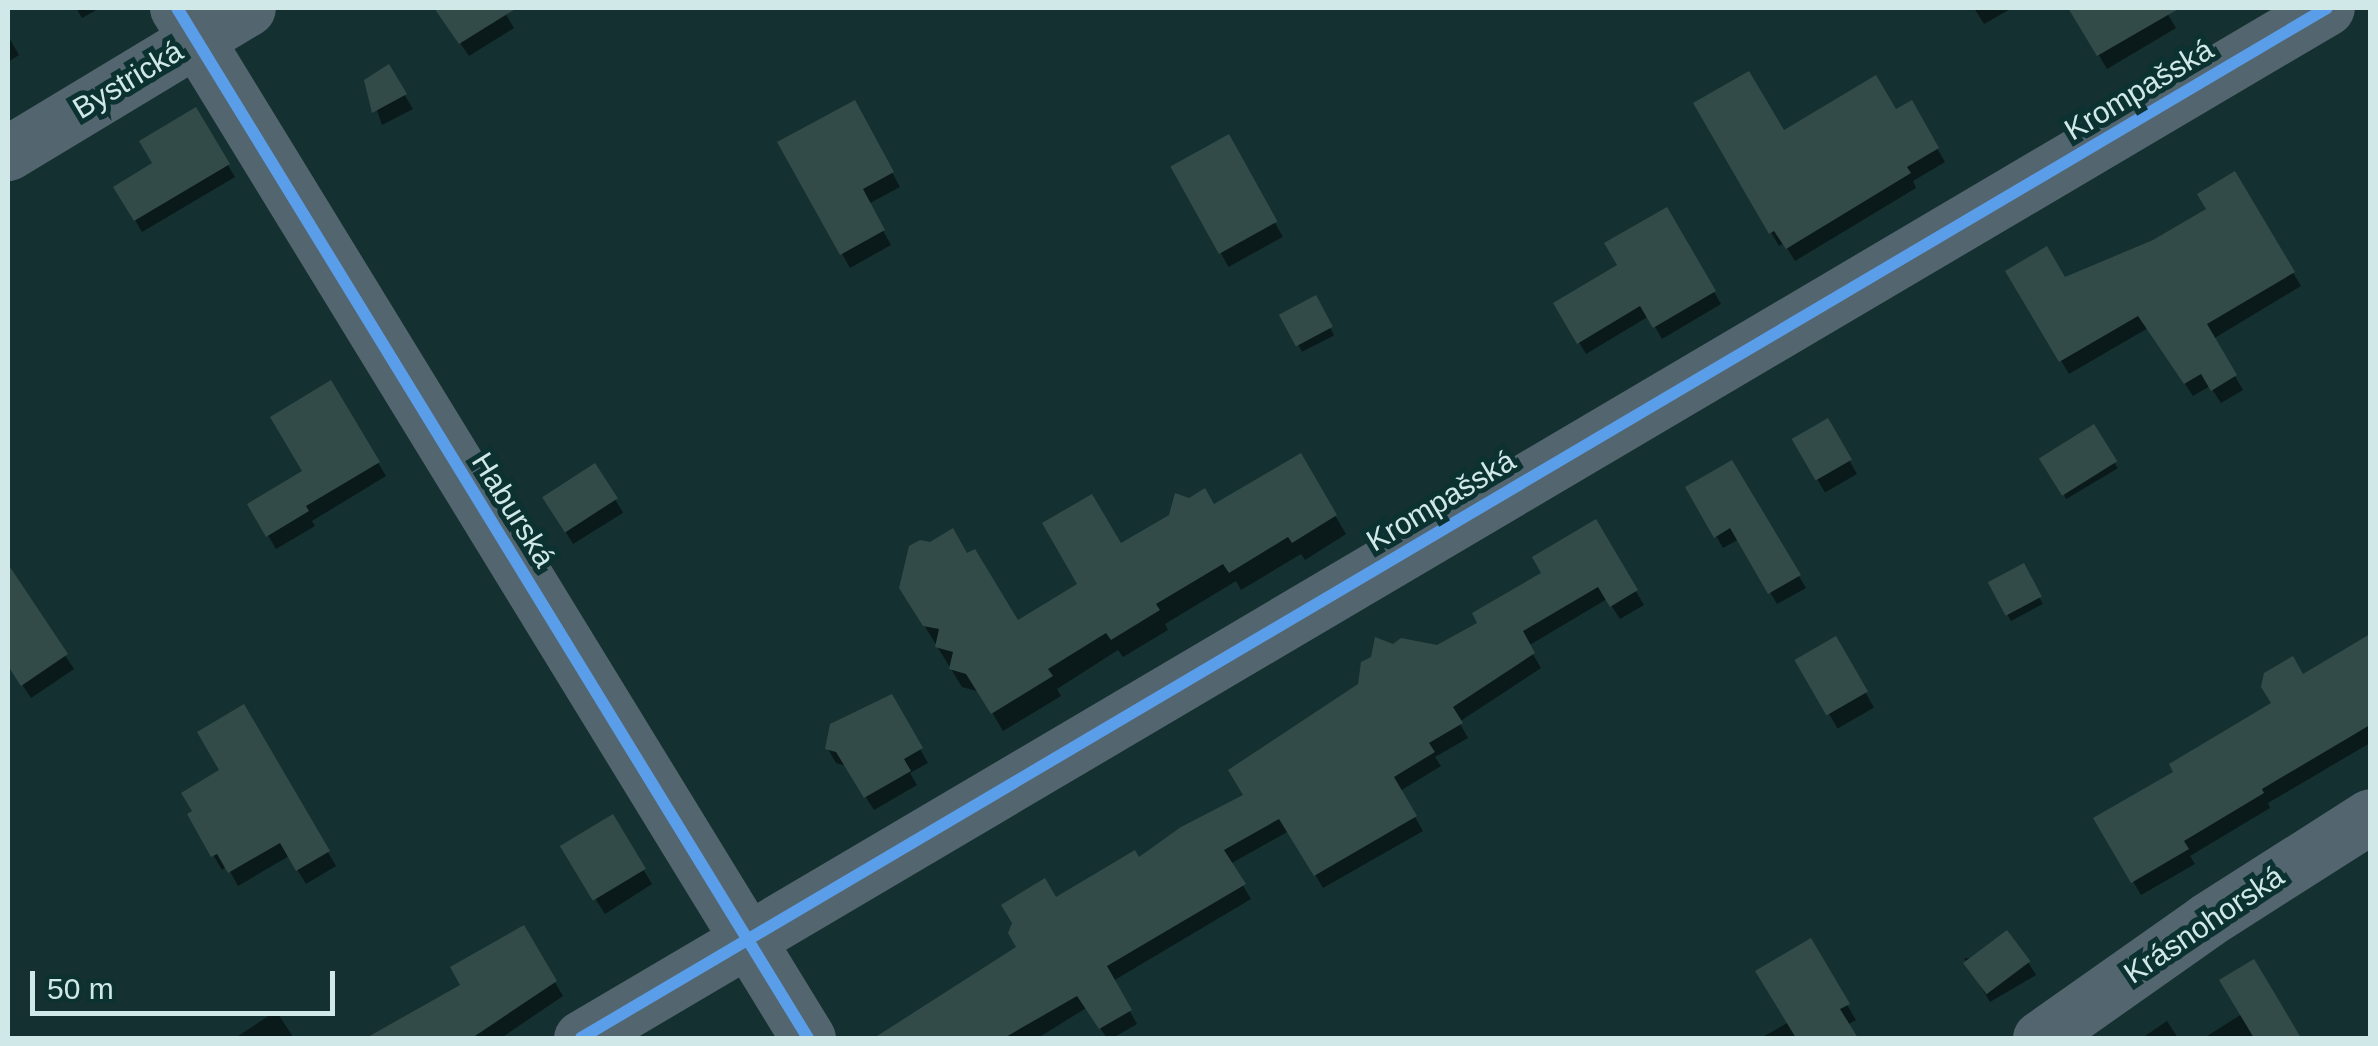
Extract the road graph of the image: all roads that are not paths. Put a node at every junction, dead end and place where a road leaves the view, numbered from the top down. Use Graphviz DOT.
graph roads {
  1 [pos="248,8"];
  2 [pos="2327,8"];
  3 [pos="186,24"];
  4 [pos="8,153"];
  5 [pos="2370,816"];
  6 [pos="748,939"];
  7 [pos="581,1038"];
  8 [pos="808,1038"];
  9 [pos="2040,1038"];
  1 -- 3 [label="street, Bystrická"];
  2 -- 6 [label="street, Krompašská"];
  3 -- 4 [label="street, Bystrická"];
  3 -- 6 [label="street, Haburská"];
  5 -- 9 [label="street, Krásnohorská"];
  6 -- 7 [label="street, Krompašská"];
  6 -- 8 [label="street, Haburská"];
}
